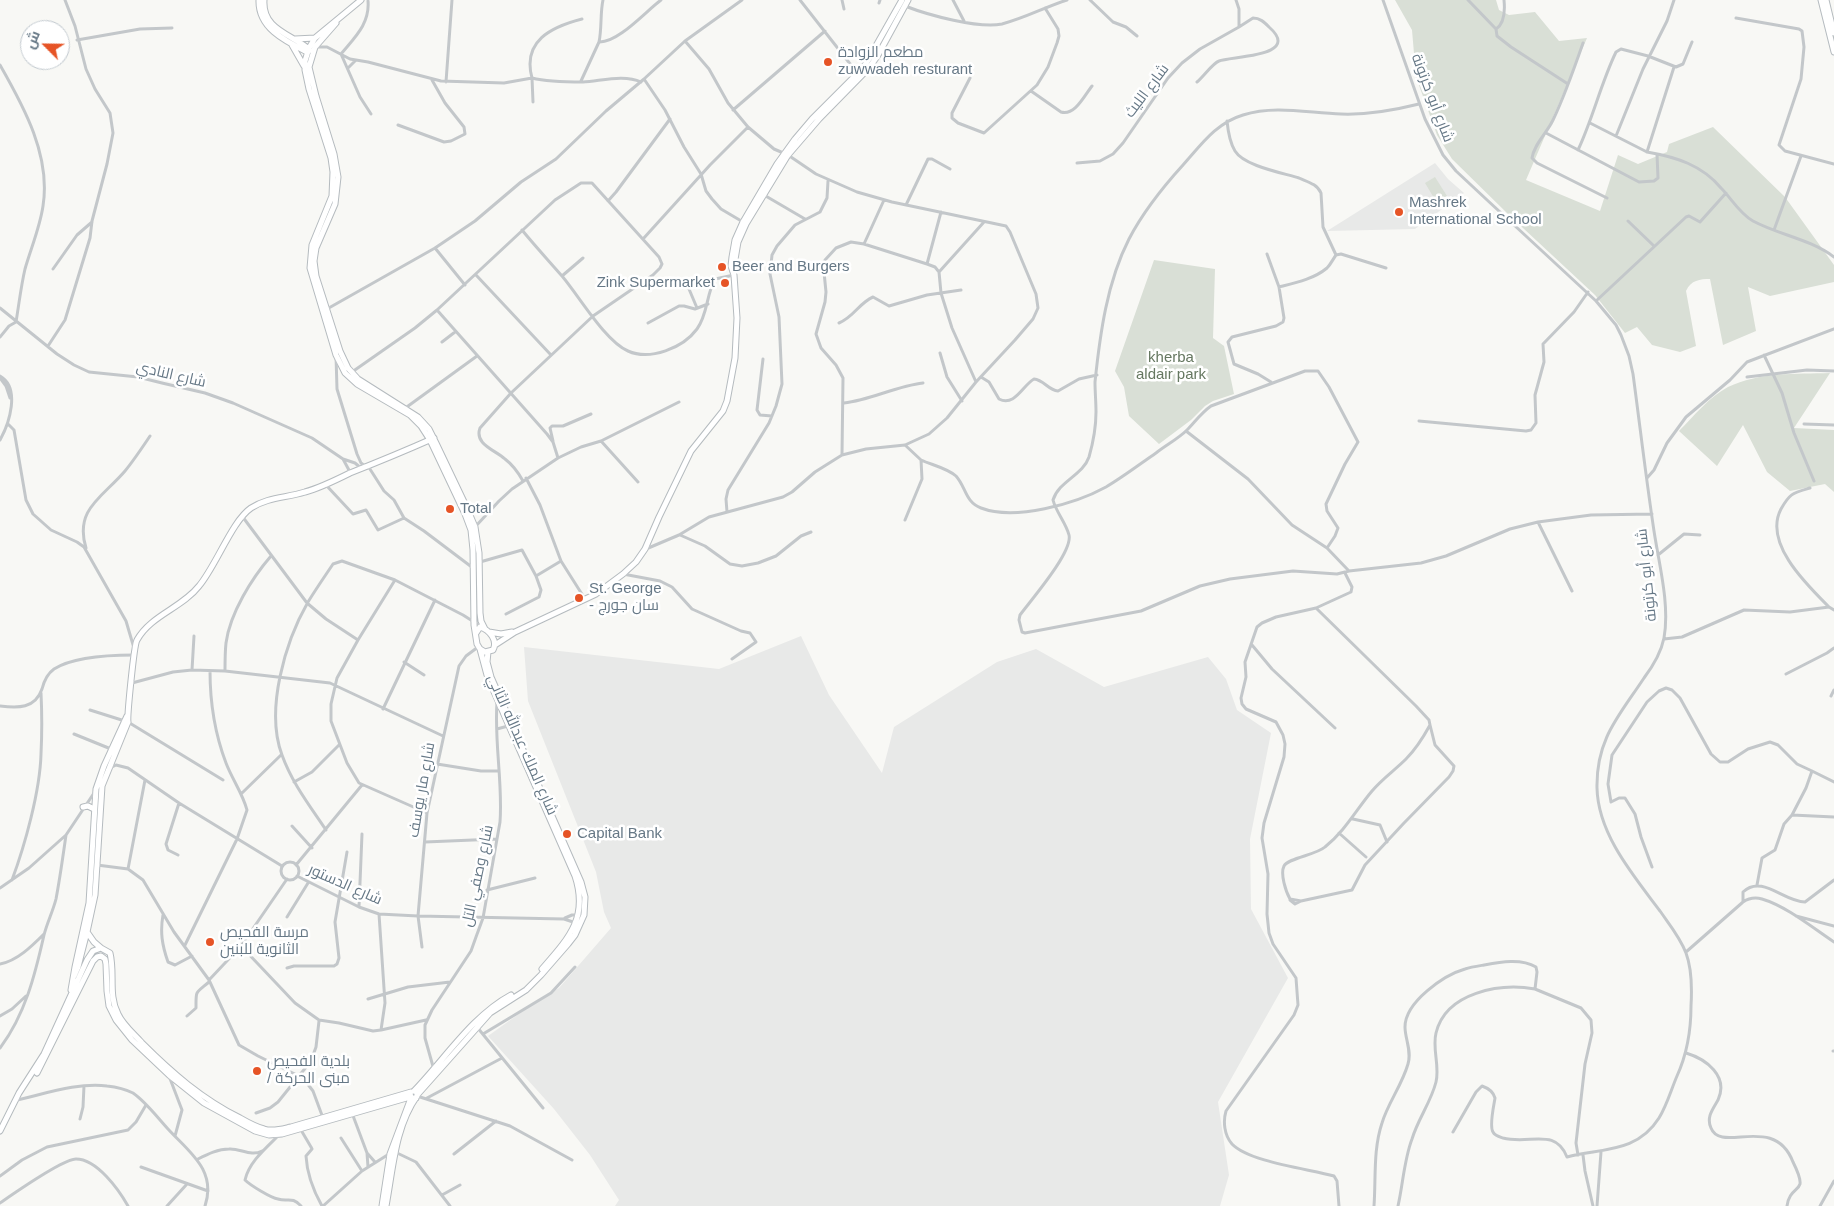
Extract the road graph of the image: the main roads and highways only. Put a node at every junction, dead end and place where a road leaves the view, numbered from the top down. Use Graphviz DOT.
graph roads {
  1 [pos="259,0"];
  2 [pos="264,0"];
  3 [pos="361,0"];
  4 [pos="902,0"];
  5 [pos="908,0"];
  6 [pos="1821,0"];
  7 [pos="1826,0"];
  8 [pos="340,18"];
  9 [pos="1834,33"];
  10 [pos="315,38"];
  11 [pos="292,41"];
  12 [pos="311,51"];
  13 [pos="1834,52"];
  14 [pos="304,66"];
  15 [pos="786,154"];
  16 [pos="734,274"];
  17 [pos="348,372"];
  18 [pos="432,439"];
  19 [pos="485,629"];
  20 [pos="515,632"];
  21 [pos="476,633"];
  22 [pos="495,645"];
  23 [pos="479,648"];
  24 [pos="488,652"];
  25 [pos="126,720"];
  26 [pos="83,807"];
  27 [pos="94,809"];
  28 [pos="94,864"];
  29 [pos="581,915"];
  30 [pos="578,924"];
  31 [pos="87,932"];
  32 [pos="100,948"];
  33 [pos="74,976"];
  34 [pos="73,994"];
  35 [pos="161,1064"];
  36 [pos="414,1095"];
  37 [pos="398,1100"];
  38 [pos="405,1110"];
  39 [pos="324,1120"];
  40 [pos="0,1131"];
  41 [pos="392,1153"];
  42 [pos="382,1206"];
  43 [pos="386,1206"];
  1 -- 11 [label="main road"];
  2 -- 11 [label="main road"];
  3 -- 8 [label="main road"];
  4 -- 15 [label="main road"];
  5 -- 15 [label="main road"];
  6 -- 13 [label="main road"];
  7 -- 9 [label="main road"];
  8 -- 10 [label="main road"];
  8 -- 12 [label="main road"];
  10 -- 11 [label="main road"];
  10 -- 12 [label="main road"];
  11 -- 12 [label="main road"];
  11 -- 14 [label="main road"];
  12 -- 14 [label="main road"];
  12 -- 17 [label="main road"];
  14 -- 17 [label="main road"];
  15 -- 16 [label="main road"];
  15 -- 16 [label="main road"];
  16 -- 20 [label="main road"];
  17 -- 18 [label="main road"];
  18 -- 19 [label="main road"];
  18 -- 21 [label="main road, شارع الملك عبدالله الثاني"];
  18 -- 25 [label="main road"];
  19 -- 20 [label="main road"];
  19 -- 21 [label="main road"];
  19 -- 22 [label="main road"];
  20 -- 22 [label="main road"];
  21 -- 23 [label="main road, شارع الملك عبدالله الثاني"];
  22 -- 24 [label="main road"];
  23 -- 24 [label="main road"];
  23 -- 29 [label="main road, شارع الملك عبدالله الثاني"];
  24 -- 29 [label="main road, شارع الملك عبدالله الثاني"];
  25 -- 27 [label="main road"];
  25 -- 28 [label="main road"];
  26 -- 27 [label="main road"];
  27 -- 28 [label="main road"];
  28 -- 31 [label="main road"];
  28 -- 33 [label="main road"];
  29 -- 30 [label="main road, شارع الملك عبدالله الثاني"];
  30 -- 36 [label="main road, شارع الملك عبدالله الثاني"];
  30 -- 36 [label="main road, شارع الملك عبدالله الثاني"];
  31 -- 32 [label="main road"];
  31 -- 33 [label="main road"];
  32 -- 34 [label="main road"];
  32 -- 35 [label="main road"];
  33 -- 34 [label="main road"];
  34 -- 35 [label="main road"];
  34 -- 40 [label="main road"];
  35 -- 39 [label="main road"];
  35 -- 39 [label="main road"];
  36 -- 37 [label="main road"];
  36 -- 38 [label="main road, شارع الملك عبدالله الثاني"];
  36 -- 39 [label="main road"];
  36 -- 41 [label="main road, شارع الملك عبدالله الثاني"];
  37 -- 38 [label="main road"];
  37 -- 39 [label="main road"];
  38 -- 41 [label="main road, شارع الملك عبدالله الثاني"];
  41 -- 42 [label="main road, شارع الملك عبدالله الثاني"];
  41 -- 43 [label="main road, شارع الملك عبدالله الثاني"];
}
